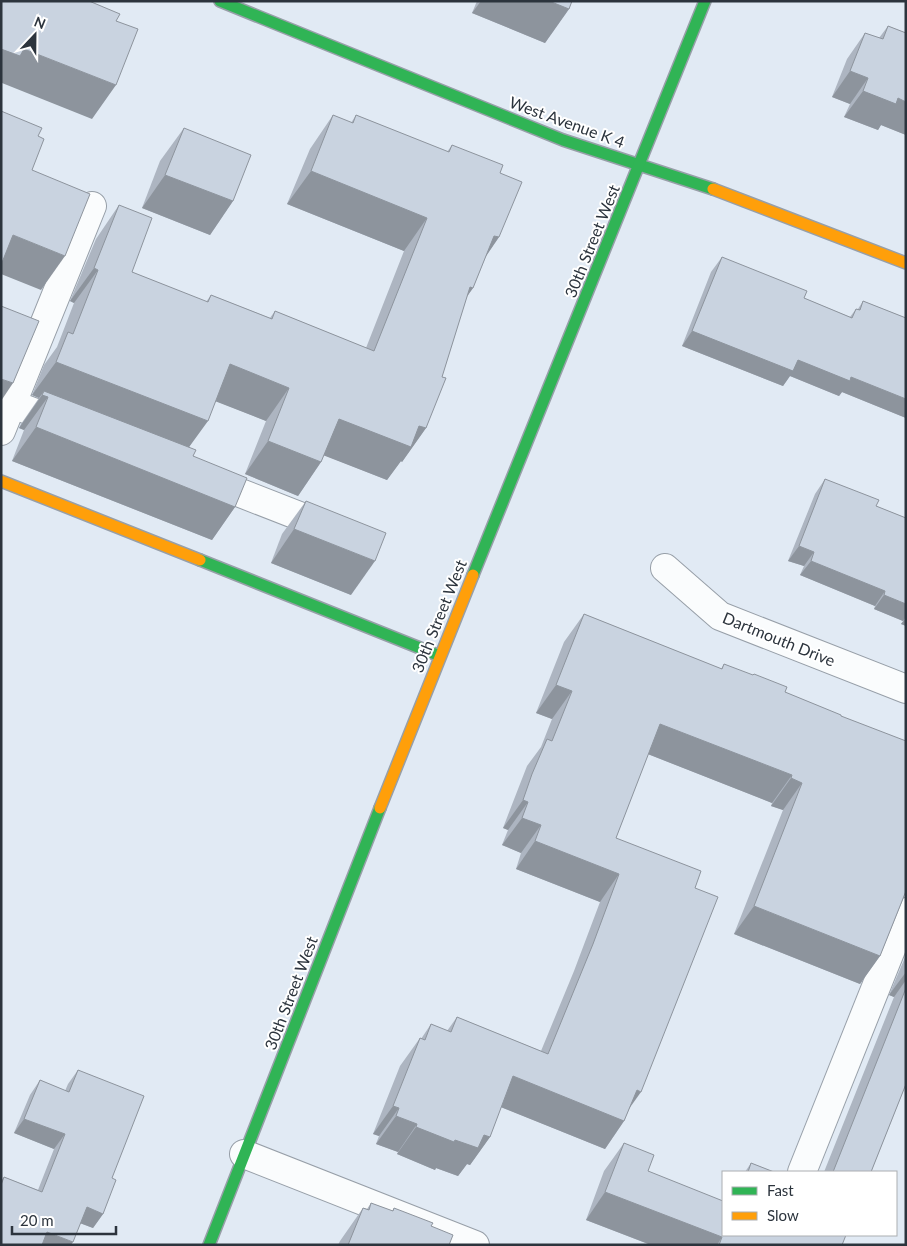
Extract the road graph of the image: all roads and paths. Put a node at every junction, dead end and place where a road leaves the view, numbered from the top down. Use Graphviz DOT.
graph roads {
  1 [pos="220,1"];
  2 [pos="705,1"];
  3 [pos="640,165"];
  4 [pos="92,206"];
  5 [pos="906,263"];
  6 [pos="12,404"];
  7 [pos="1,431"];
  8 [pos="86,432"];
  9 [pos="186,472"];
  10 [pos="1,481"];
  11 [pos="351,536"];
  12 [pos="665,568"];
  13 [pos="440,656"];
  14 [pos="906,689"];
  15 [pos="906,912"];
  16 [pos="244,1154"];
  17 [pos="802,1171"];
  18 [pos="209,1245"];
  19 [pos="475,1245"];
  1 -- 3 [label="main road, West Avenue K 4"];
  2 -- 3 [label="main road, 30th Street West"];
  3 -- 5 [label="main road, West Avenue K 4"];
  3 -- 13 [label="main road, 30th Street West"];
  4 -- 6 [label="street"];
  6 -- 7 [label="street"];
  6 -- 8 [label="street"];
  9 -- 11 [label="street"];
  10 -- 13 [label="main road"];
  12 -- 14 [label="street, Dartmouth Drive"];
  13 -- 16 [label="main road, 30th Street West"];
  15 -- 17 [label="street"];
  16 -- 18 [label="main road, 30th Street West"];
  16 -- 19 [label="street"];
}
